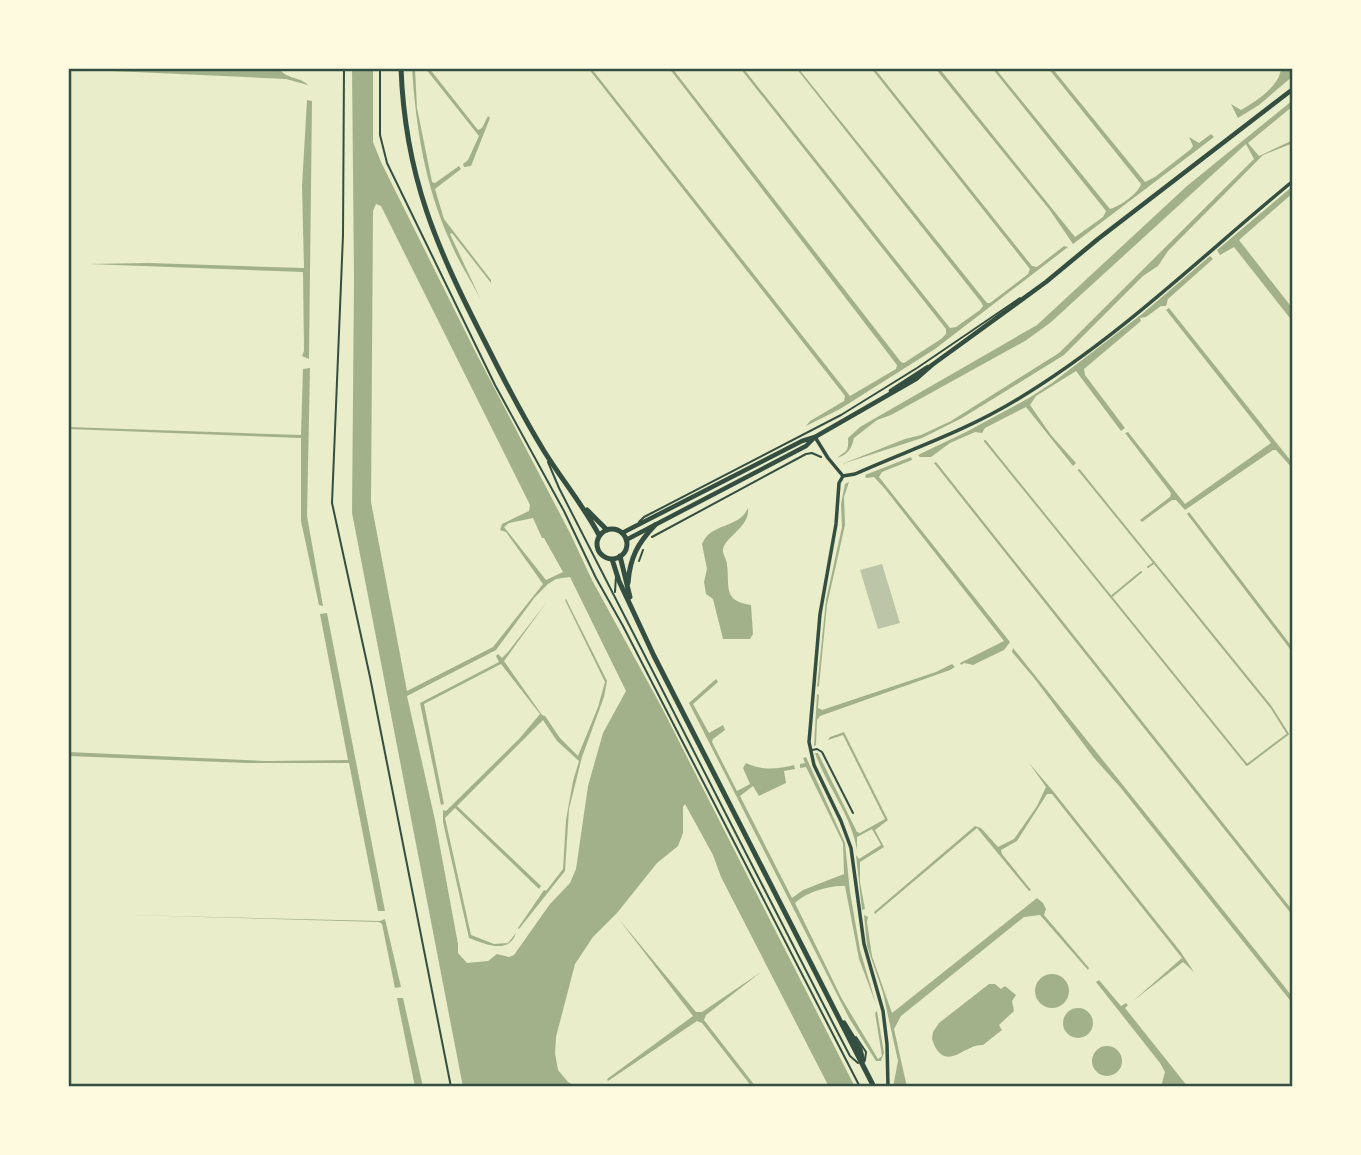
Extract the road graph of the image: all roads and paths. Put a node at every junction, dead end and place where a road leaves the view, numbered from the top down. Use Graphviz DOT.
graph roads {
  1 [pos="344,68"];
  2 [pos="401,68"];
  3 [pos="1293,89"];
  4 [pos="1293,181"];
  5 [pos="1027,296"];
  6 [pos="815,437"];
  7 [pos="543,450"];
  8 [pos="828,457"];
  9 [pos="843,476"];
  10 [pos="583,506"];
  11 [pos="655,525"];
  12 [pos="637,526"];
  13 [pos="607,530"];
  14 [pos="622,533"];
  15 [pos="599,536"];
  16 [pos="626,540"];
  17 [pos="620,556"];
  18 [pos="612,559"];
  19 [pos="630,564"];
  20 [pos="616,572"];
  21 [pos="604,574"];
  22 [pos="596,578"];
  23 [pos="628,583"];
  24 [pos="615,595"];
  25 [pos="630,601"];
  26 [pos="678,711"];
  27 [pos="669,715"];
  28 [pos="810,750"];
  29 [pos="853,813"];
  30 [pos="836,1012"];
  31 [pos="865,1068"];
  32 [pos="451,1087"];
  33 [pos="860,1087"];
  34 [pos="874,1087"];
  35 [pos="888,1087"];
  1 -- 32 [label="path"];
  2 -- 7 [label="main road"];
  3 -- 5 [label="main road"];
  4 -- 9 [label="street"];
  5 -- 6 [label="main road"];
  5 -- 12 [label="lane"];
  6 -- 8 [label="street"];
  6 -- 11 [label="main road"];
  6 -- 12 [label="main road"];
  7 -- 10 [label="main road"];
  7 -- 21 [label="lane"];
  8 -- 9 [label="street"];
  8 -- 19 [label="path"];
  9 -- 28 [label="street"];
  10 -- 13 [label="main road"];
  10 -- 15 [label="main road"];
  11 -- 16 [label="main road"];
  11 -- 19 [label="main road"];
  12 -- 14 [label="main road"];
  13 -- 14 [label="main road"];
  13 -- 15 [label="main road"];
  14 -- 16 [label="main road"];
  15 -- 18 [label="main road"];
  16 -- 17 [label="main road"];
  17 -- 18 [label="main road"];
  17 -- 23 [label="main road"];
  18 -- 20 [label="main road"];
  19 -- 23 [label="main road"];
  20 -- 24 [label="lane"];
  20 -- 25 [label="main road"];
  21 -- 22 [label="path"];
  21 -- 24 [label="lane"];
  23 -- 25 [label="main road"];
  24 -- 26 [label="lane"];
  25 -- 26 [label="main road"];
  26 -- 30 [label="main road"];
  26 -- 31 [label="lane"];
  27 -- 33 [label="path"];
  28 -- 29 [label="lane"];
  28 -- 35 [label="street"];
  30 -- 31 [label="main road"];
  30 -- 31 [label="main road"];
  31 -- 34 [label="main road"];
}
